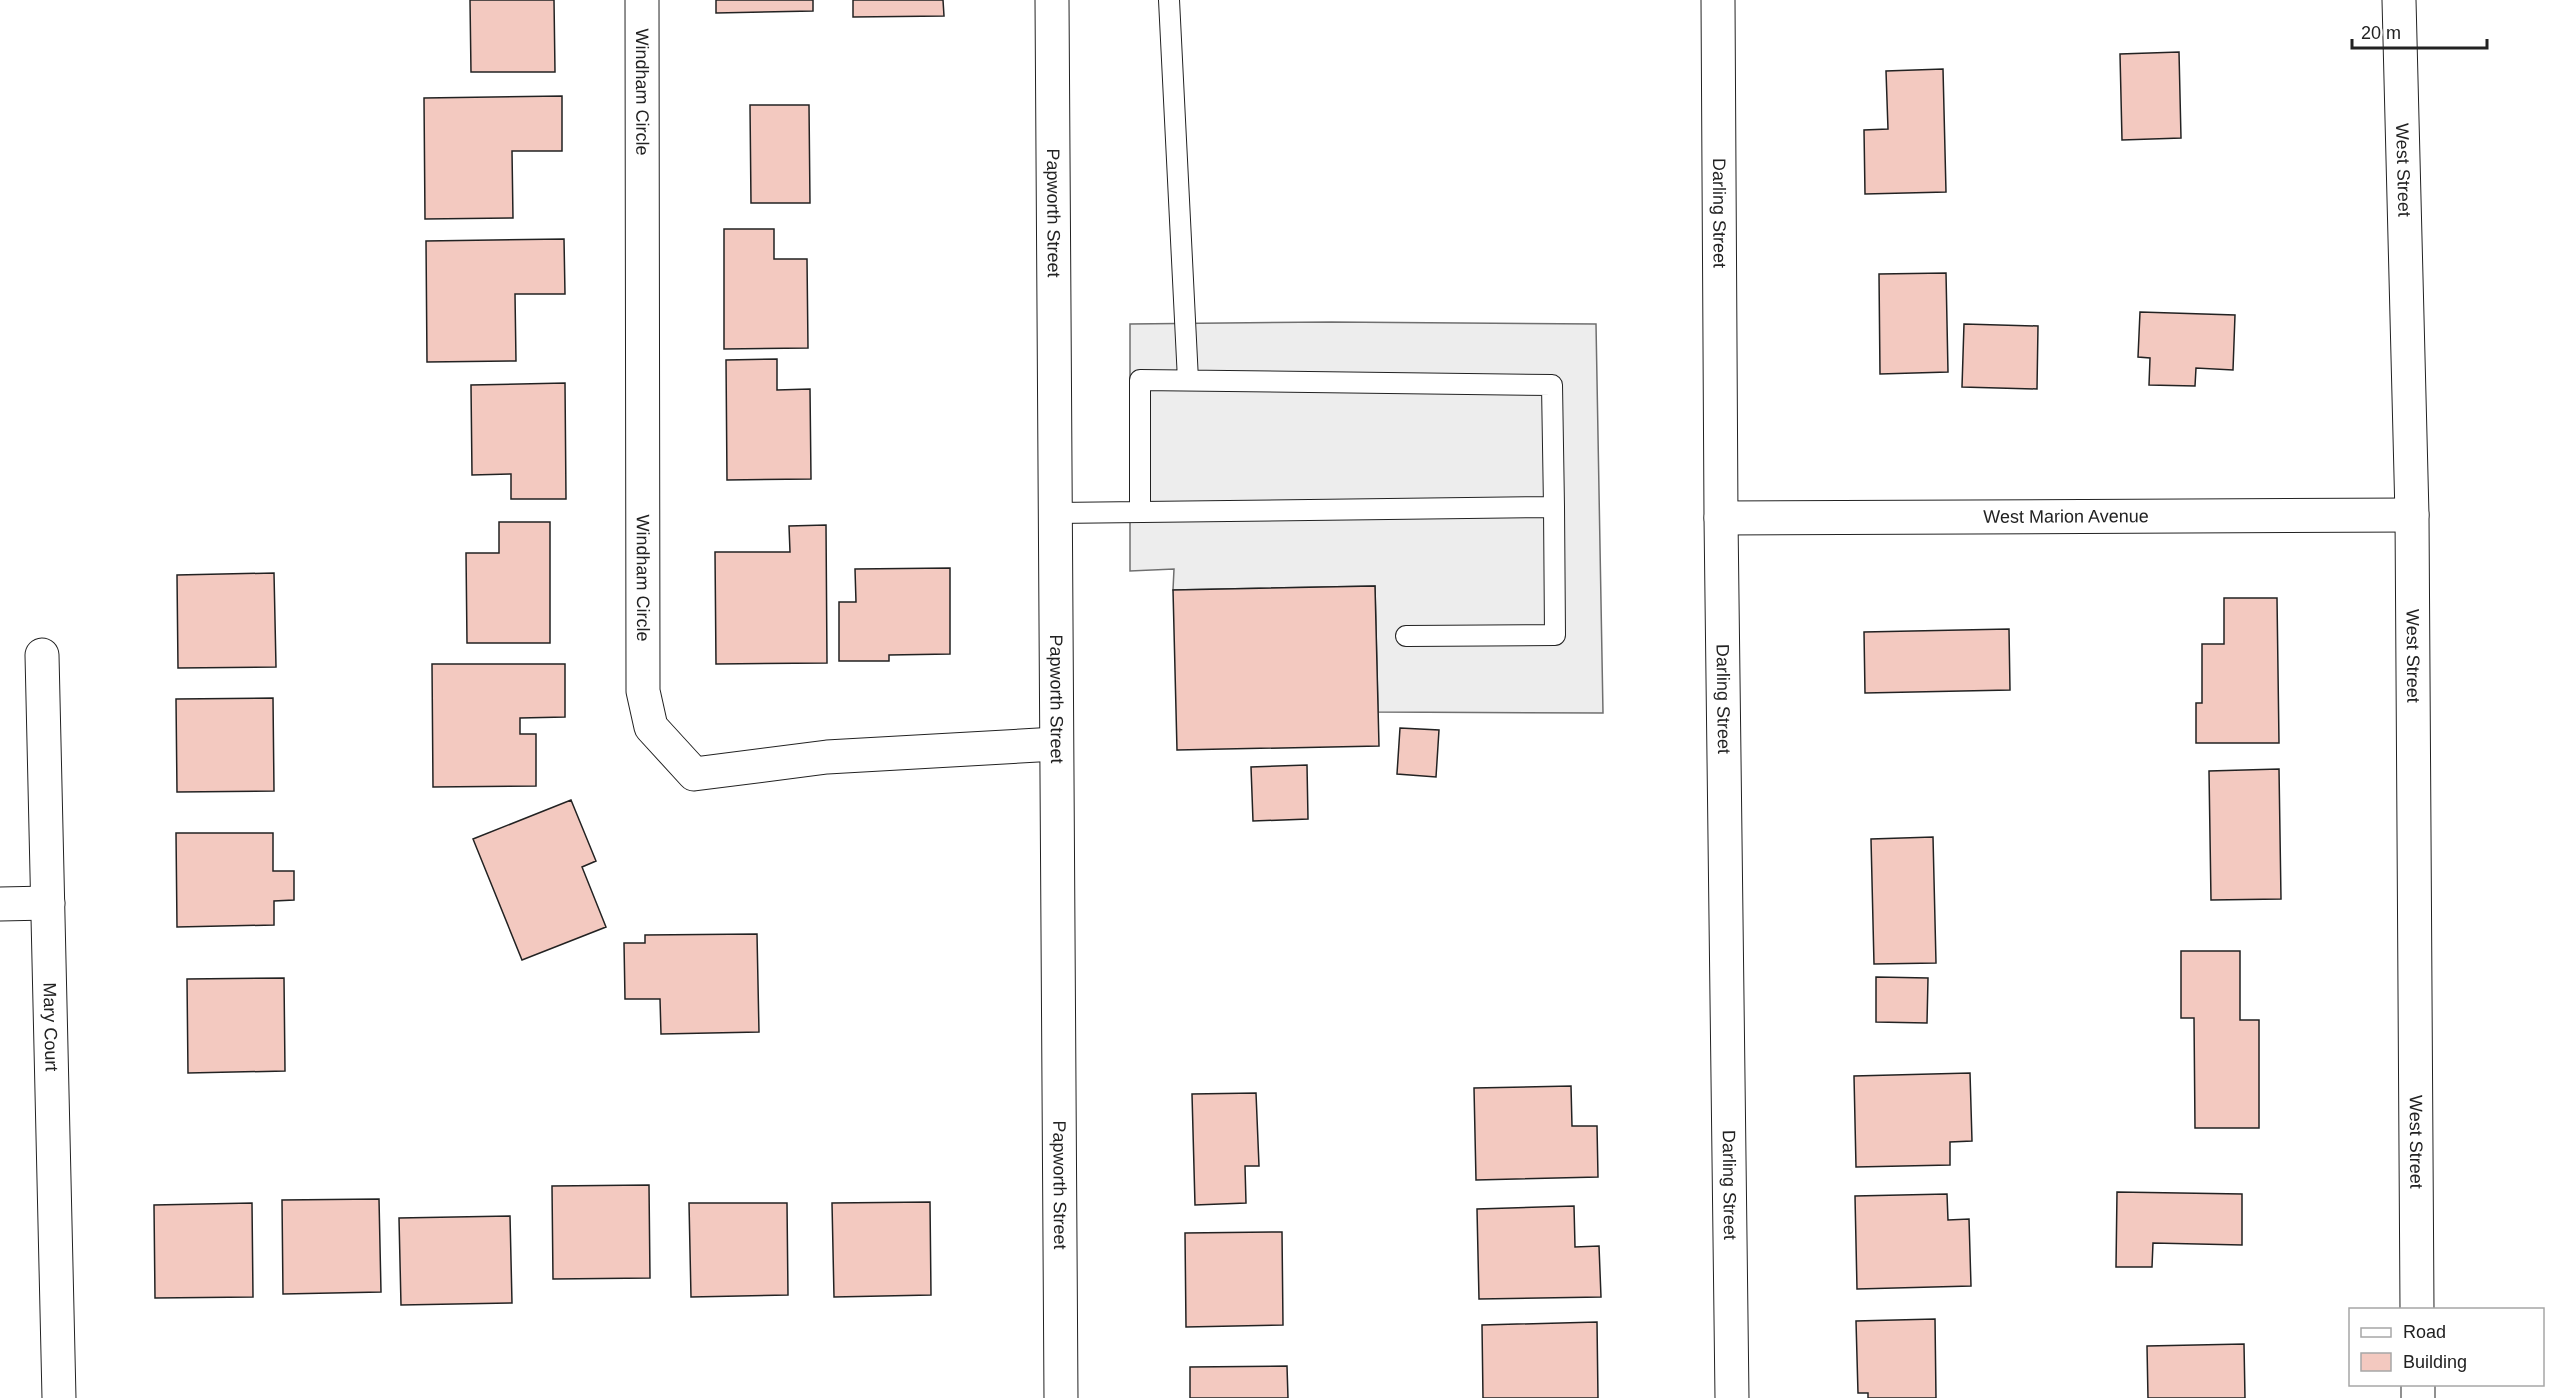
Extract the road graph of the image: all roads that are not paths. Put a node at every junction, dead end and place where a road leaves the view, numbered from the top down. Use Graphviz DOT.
graph roads {
  1 [pos="642,0"];
  2 [pos="1052,0"];
  3 [pos="1169,0"];
  4 [pos="1718,0"];
  5 [pos="2399,0"];
  6 [pos="1188,380"];
  7 [pos="1554,507"];
  8 [pos="1140,512"];
  9 [pos="1055,513"];
  10 [pos="2412,515"];
  11 [pos="1721,518"];
  12 [pos="1406,636"];
  13 [pos="42,655"];
  14 [pos="1056,744"];
  15 [pos="48,903"];
  16 [pos="0,904"];
  17 [pos="2417,1308"];
  18 [pos="58,1398"];
  19 [pos="1061,1398"];
  20 [pos="1732,1398"];
  1 -- 14 [label="street, Windham Circle"];
  2 -- 9 [label="street, Papworth Street"];
  3 -- 6 [label="lane"];
  4 -- 11 [label="street, Darling Street"];
  5 -- 10 [label="street, West Street"];
  6 -- 7 [label="lane"];
  6 -- 8 [label="lane"];
  7 -- 8 [label="lane"];
  7 -- 12 [label="lane"];
  8 -- 9 [label="lane"];
  9 -- 14 [label="street, Papworth Street"];
  10 -- 11 [label="street, West Marion Avenue"];
  10 -- 17 [label="street, West Street"];
  11 -- 20 [label="street, Darling Street"];
  13 -- 15 [label="street, Mary Court"];
  14 -- 19 [label="street, Papworth Street"];
  15 -- 16 [label="street"];
  15 -- 18 [label="street, Mary Court"];
}
